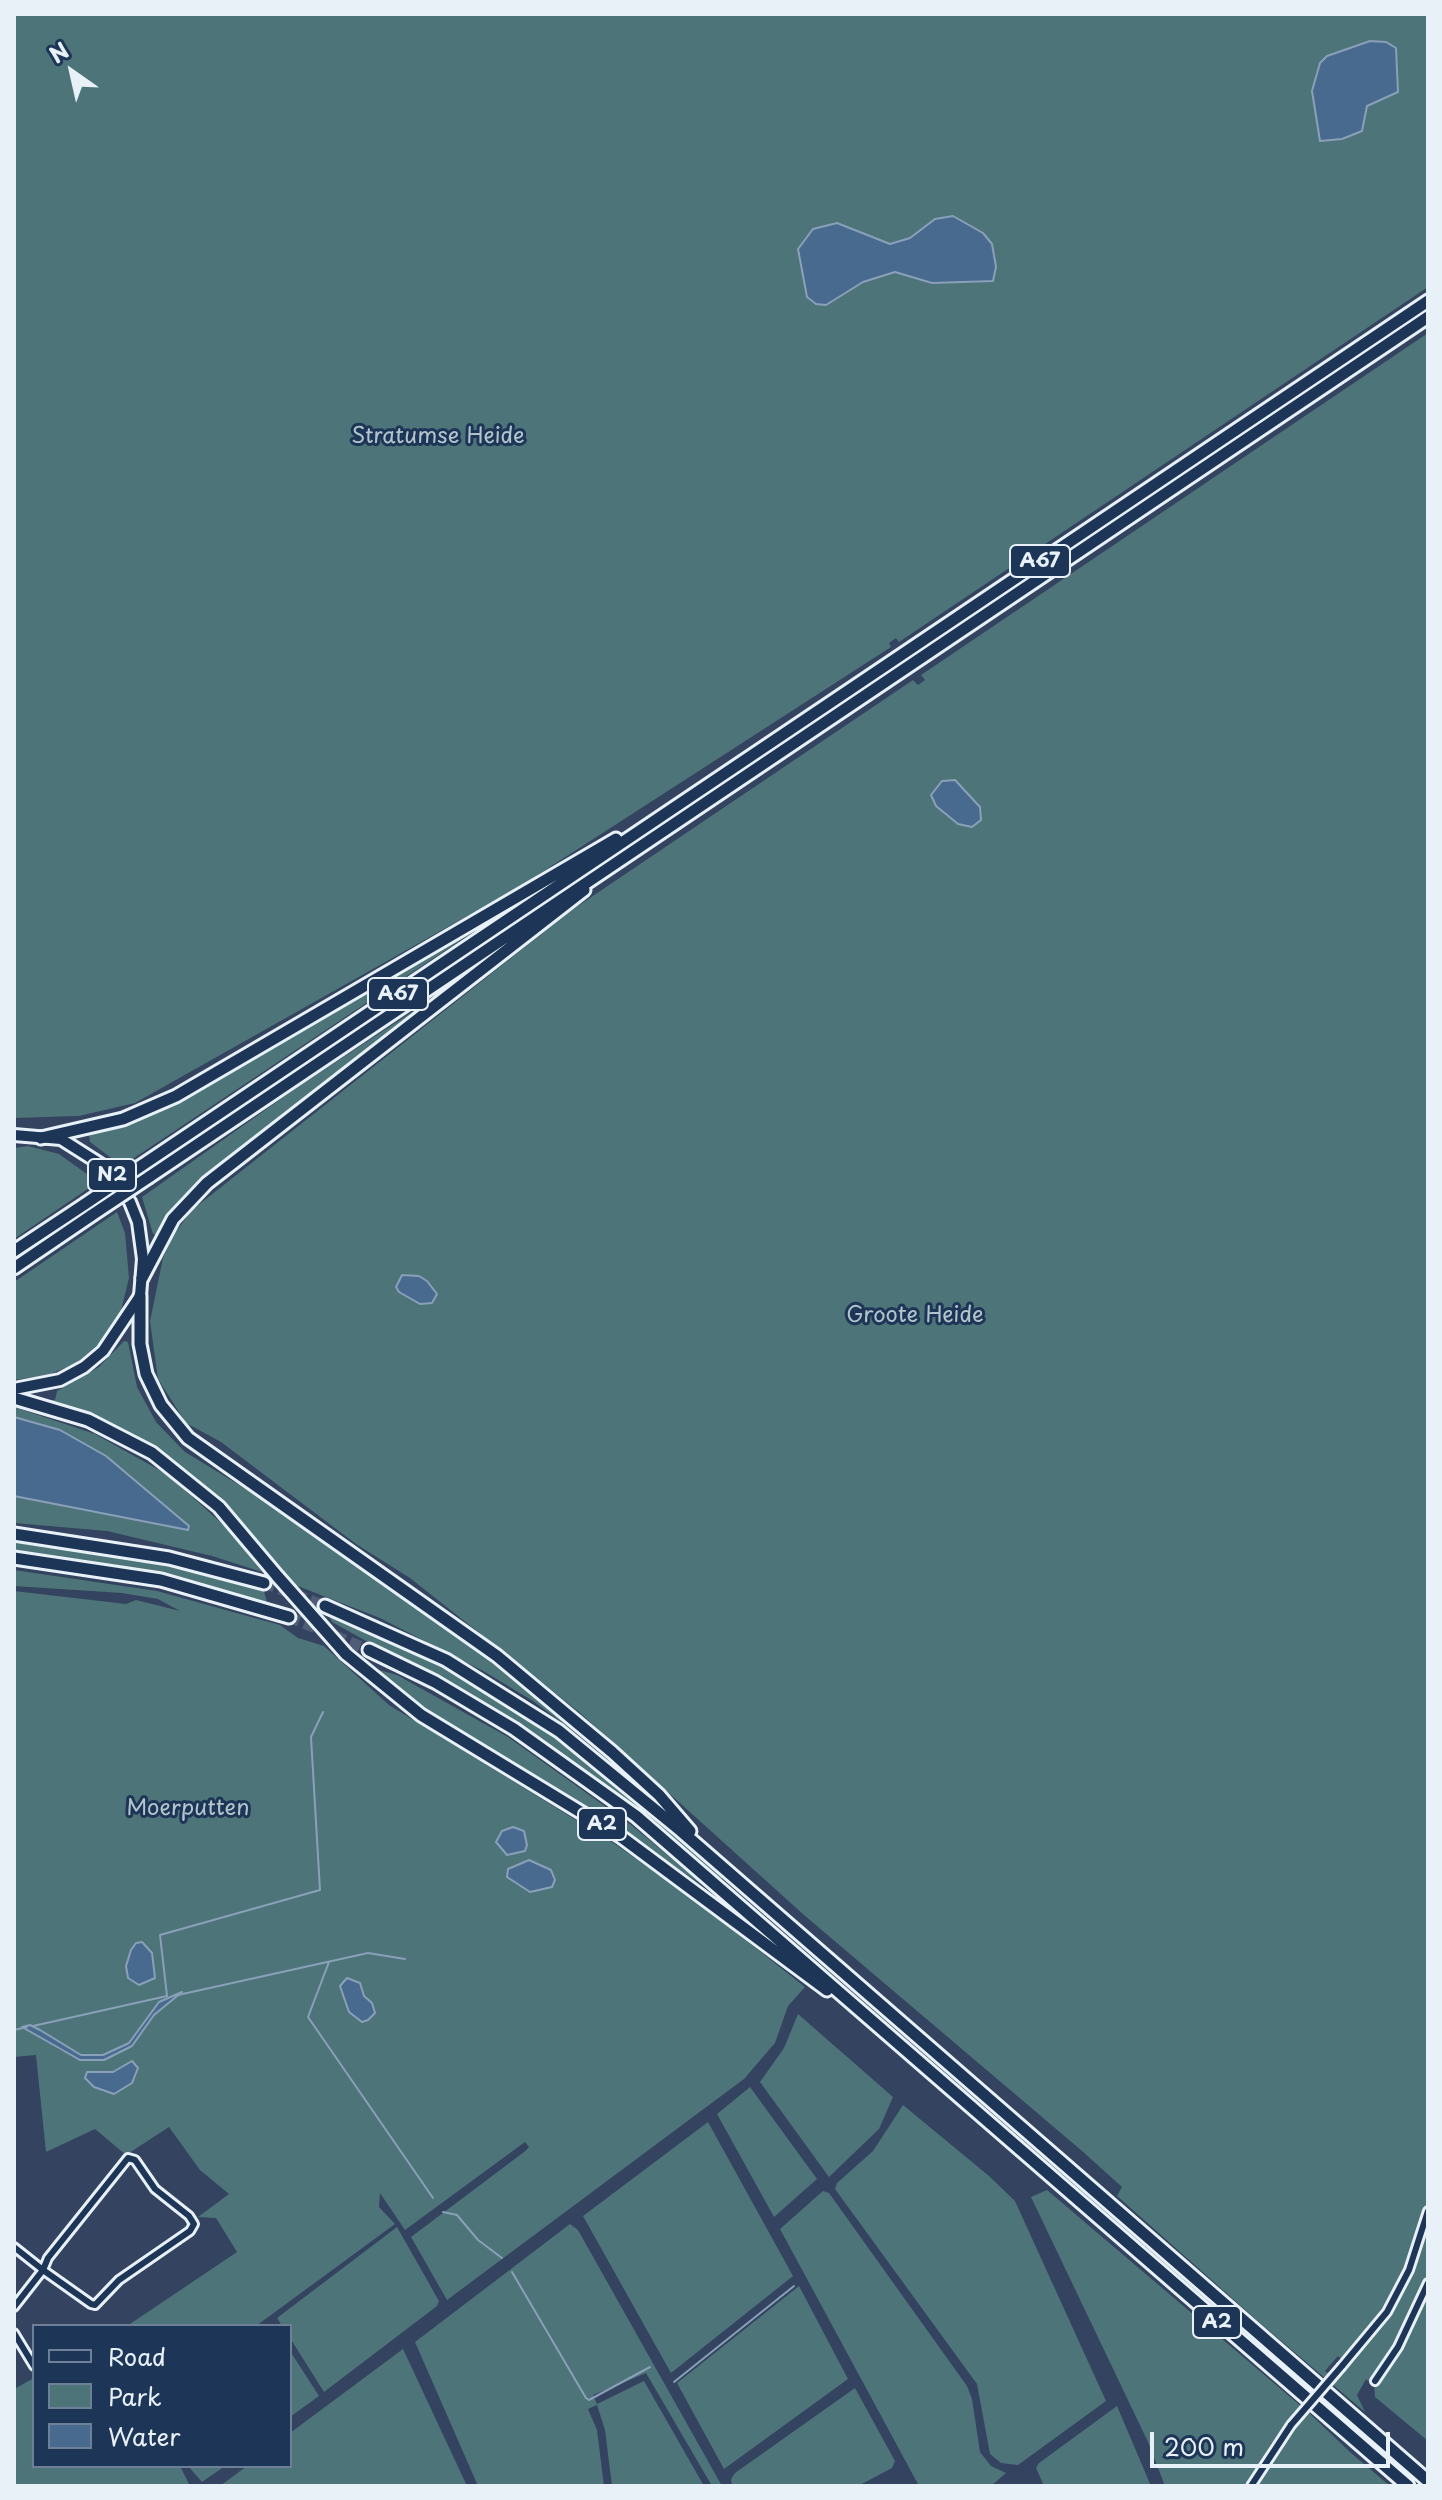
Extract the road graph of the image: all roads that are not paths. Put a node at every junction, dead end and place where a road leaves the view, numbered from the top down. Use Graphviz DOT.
graph roads {
  1 [pos="1428,301"];
  2 [pos="1428,317"];
  3 [pos="653,821"];
  4 [pos="599,875"];
  5 [pos="14,1135"];
  6 [pos="41,1138"];
  7 [pos="14,1251"];
  8 [pos="14,1268"];
  9 [pos="142,1278"];
  10 [pos="140,1296"];
  11 [pos="14,1389"];
  12 [pos="14,1398"];
  13 [pos="14,1534"];
  14 [pos="14,1558"];
  15 [pos="264,1583"];
  16 [pos="325,1606"];
  17 [pos="289,1617"];
  18 [pos="369,1650"];
  19 [pos="716,1862"];
  20 [pos="852,2004"];
  21 [pos="1428,2211"];
  22 [pos="14,2247"];
  23 [pos="43,2270"];
  24 [pos="1428,2283"];
  25 [pos="14,2307"];
  26 [pos="14,2333"];
  27 [pos="32,2363"];
  28 [pos="1375,2381"];
  29 [pos="1428,2481"];
  30 [pos="1251,2486"];
  31 [pos="1408,2486"];
  1 -- 3 [label="highway, A67"];
  2 -- 4 [label="highway, A67"];
  3 -- 6 [label="highway, A67"];
  3 -- 7 [label="highway, A67, bridge"];
  4 -- 8 [label="highway, A67, bridge"];
  4 -- 9 [label="highway, A67"];
  5 -- 6 [label="highway, N2"];
  6 -- 9 [label="highway, N2"];
  9 -- 10 [label="highway, N2"];
  10 -- 11 [label="highway, N2"];
  10 -- 19 [label="highway, A2"];
  12 -- 20 [label="highway, A2, bridge"];
  13 -- 15 [label="highway"];
  14 -- 17 [label="highway"];
  16 -- 19 [label="highway, A2"];
  18 -- 20 [label="highway, A2"];
  19 -- 29 [label="highway, A2"];
  20 -- 31 [label="highway, A2"];
  21 -- 30 [label="street, bridge"];
  22 -- 23 [label="street"];
  23 -- 23 [label="street"];
  23 -- 25 [label="street"];
  24 -- 28 [label="street"];
  26 -- 27 [label="street"];
}
